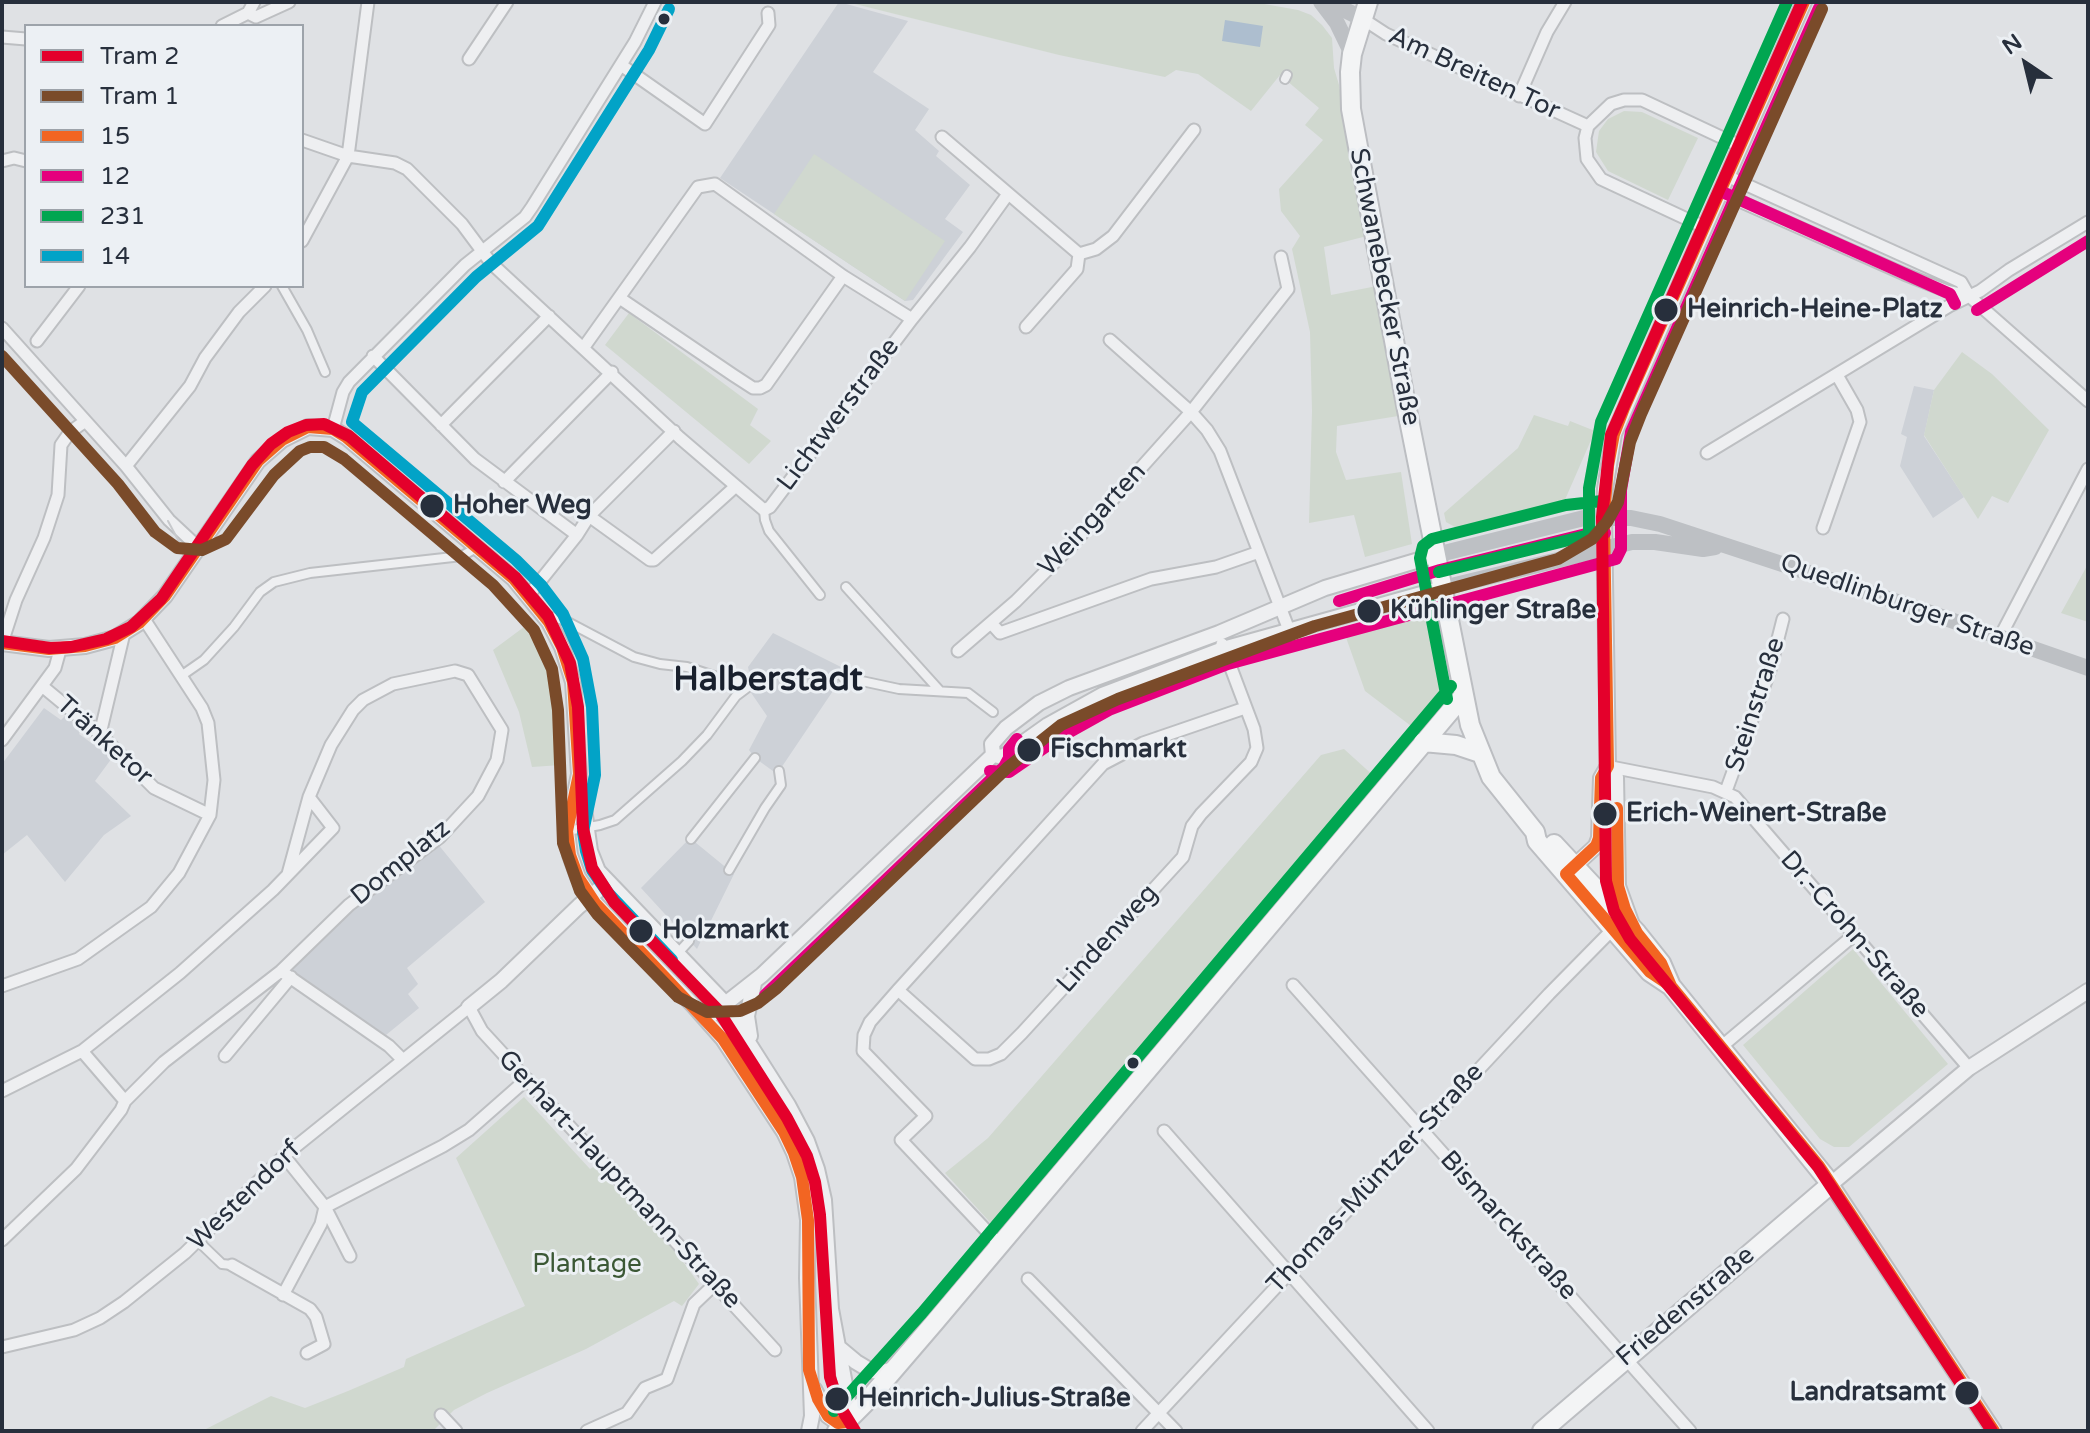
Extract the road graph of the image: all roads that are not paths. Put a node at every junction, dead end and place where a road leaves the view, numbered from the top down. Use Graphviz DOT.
graph roads {
  1 [pos="289,2"];
  2 [pos="368,2"];
  3 [pos="507,2"];
  4 [pos="655,2"];
  5 [pos="1321,2"];
  6 [pos="1329,2"];
  7 [pos="1565,2"];
  8 [pos="1804,2"];
  9 [pos="251,8"];
  10 [pos="1365,11"];
  11 [pos="768,13"];
  12 [pos="225,24"];
  13 [pos="2,37"];
  14 [pos="24,39"];
  15 [pos="1352,54"];
  16 [pos="469,59"];
  17 [pos="621,65"];
  18 [pos="1519,96"];
  19 [pos="1588,126"];
  20 [pos="1194,130"];
  21 [pos="942,137"];
  22 [pos="304,141"];
  23 [pos="1740,146"];
  24 [pos="348,156"];
  25 [pos="4,160"];
  26 [pos="24,161"];
  27 [pos="1727,176"];
  28 [pos="1719,192"];
  29 [pos="1008,194"];
  30 [pos="2088,222"];
  31 [pos="1704,227"];
  32 [pos="304,237"];
  33 [pos="481,253"];
  34 [pos="1079,254"];
  35 [pos="1281,257"];
  36 [pos="843,276"];
  37 [pos="77,288"];
  38 [pos="263,288"];
  39 [pos="283,288"];
  40 [pos="1969,296"];
  41 [pos="621,299"];
  42 [pos="549,316"];
  43 [pos="912,319"];
  44 [pos="1026,327"];
  45 [pos="2,328"];
  46 [pos="1110,340"];
  47 [pos="37,341"];
  48 [pos="584,347"];
  49 [pos="373,356"];
  50 [pos="325,372"];
  51 [pos="612,372"];
  52 [pos="1837,375"];
  53 [pos="2088,401"];
  54 [pos="1191,412"];
  55 [pos="84,422"];
  56 [pos="441,425"];
  57 [pos="333,429"];
  58 [pos="674,431"];
  59 [pos="1707,453"];
  60 [pos="126,466"];
  61 [pos="2088,469"];
  62 [pos="504,482"];
  63 [pos="736,486"];
  64 [pos="764,510"];
  65 [pos="589,516"];
  66 [pos="1604,517"];
  67 [pos="1823,528"];
  68 [pos="577,535"];
  69 [pos="1726,546"];
  70 [pos="1605,547"];
  71 [pos="199,548"];
  72 [pos="476,548"];
  73 [pos="1259,552"];
  74 [pos="1436,555"];
  75 [pos="846,587"];
  76 [pos="1443,588"];
  77 [pos="529,595"];
  78 [pos="820,595"];
  79 [pos="1282,606"];
  80 [pos="545,615"];
  81 [pos="144,619"];
  82 [pos="1783,619"];
  83 [pos="991,623"];
  84 [pos="1289,630"];
  85 [pos="124,633"];
  86 [pos="1219,633"];
  87 [pos="2000,637"];
  88 [pos="2,643"];
  89 [pos="1223,649"];
  90 [pos="60,650"];
  91 [pos="958,651"];
  92 [pos="2088,668"];
  93 [pos="181,676"];
  94 [pos="843,677"];
  95 [pos="42,686"];
  96 [pos="940,691"];
  97 [pos="1463,696"];
  98 [pos="1245,708"];
  99 [pos="993,712"];
  100 [pos="100,734"];
  101 [pos="2,740"];
  102 [pos="1423,742"];
  103 [pos="1480,753"];
  104 [pos="993,755"];
  105 [pos="755,758"];
  106 [pos="1605,765"];
  107 [pos="779,771"];
  108 [pos="579,774"];
  109 [pos="1726,791"];
  110 [pos="309,797"];
  111 [pos="210,815"];
  112 [pos="586,827"];
  113 [pos="567,831"];
  114 [pos="691,839"];
  115 [pos="729,870"];
  116 [pos="1571,870"];
  117 [pos="288,874"];
  118 [pos="608,882"];
  119 [pos="590,897"];
  120 [pos="1613,929"];
  121 [pos="1637,933"];
  122 [pos="1854,935"];
  123 [pos="689,941"];
  124 [pos="678,953"];
  125 [pos="286,974"];
  126 [pos="754,983"];
  127 [pos="1293,985"];
  128 [pos="2,986"];
  129 [pos="1671,986"];
  130 [pos="898,990"];
  131 [pos="2088,991"];
  132 [pos="725,1005"];
  133 [pos="469,1007"];
  134 [pos="706,1019"];
  135 [pos="1721,1047"];
  136 [pos="82,1051"];
  137 [pos="755,1052"];
  138 [pos="225,1056"];
  139 [pos="402,1059"];
  140 [pos="1969,1068"];
  141 [pos="527,1079"];
  142 [pos="2,1091"];
  143 [pos="125,1101"];
  144 [pos="1423,1130"];
  145 [pos="1164,1131"];
  146 [pos="284,1156"];
  147 [pos="1831,1184"];
  148 [pos="325,1207"];
  149 [pos="2,1240"];
  150 [pos="198,1241"];
  151 [pos="1000,1245"];
  152 [pos="350,1256"];
  153 [pos="232,1265"];
  154 [pos="1289,1272"];
  155 [pos="1028,1279"];
  156 [pos="715,1284"];
  157 [pos="283,1295"];
  158 [pos="2,1347"];
  159 [pos="838,1347"];
  160 [pos="775,1350"];
  161 [pos="307,1353"];
  162 [pos="1626,1359"];
  163 [pos="894,1369"];
  164 [pos="809,1370"];
  165 [pos="1159,1411"];
  166 [pos="441,1415"];
  167 [pos="845,1428"];
  168 [pos="456,1431"];
  169 [pos="587,1431"];
  170 [pos="809,1431"];
  171 [pos="1142,1431"];
  172 [pos="1176,1431"];
  173 [pos="1428,1431"];
  174 [pos="1542,1431"];
  175 [pos="1690,1431"];
  176 [pos="1994,1431"];
  1 -- 9 [label="street"];
  2 -- 24 [label="street"];
  3 -- 16 [label="street"];
  4 -- 17 [label="street"];
  5 -- 15 [label="main road"];
  6 -- 10 [label="main road"];
  7 -- 18 [label="street"];
  8 -- 23 [label="street"];
  9 -- 12 [label="street"];
  10 -- 15 [label="main road, Schwanebecker Straße"];
  10 -- 18 [label="street, Am Breiten Tor"];
  11 -- 17 [label="street"];
  13 -- 14 [label="street"];
  15 -- 74 [label="main road, Schwanebecker Straße"];
  17 -- 33 [label="street"];
  18 -- 19 [label="street, Am Breiten Tor"];
  19 -- 23 [label="street"];
  19 -- 31 [label="street"];
  20 -- 34 [label="street"];
  21 -- 29 [label="street"];
  22 -- 24 [label="street"];
  23 -- 27 [label="street"];
  24 -- 32 [label="street"];
  24 -- 33 [label="street"];
  25 -- 26 [label="street"];
  27 -- 28 [label="street"];
  27 -- 40 [label="street"];
  28 -- 31 [label="street"];
  28 -- 40 [label="street"];
  29 -- 34 [label="street"];
  29 -- 43 [label="street, Lichtwerstraße"];
  30 -- 40 [label="street"];
  31 -- 66 [label="street"];
  33 -- 42 [label="street"];
  33 -- 49 [label="street"];
  34 -- 44 [label="street"];
  35 -- 54 [label="street, Weingarten"];
  36 -- 41 [label="street"];
  36 -- 41 [label="street"];
  36 -- 43 [label="street"];
  37 -- 47 [label="street"];
  38 -- 60 [label="street"];
  39 -- 50 [label="street"];
  40 -- 52 [label="street"];
  40 -- 53 [label="street"];
  41 -- 48 [label="street"];
  42 -- 48 [label="street"];
  42 -- 56 [label="street"];
  43 -- 64 [label="street, Lichtwerstraße"];
  45 -- 55 [label="street"];
  46 -- 54 [label="street"];
  48 -- 51 [label="street"];
  49 -- 56 [label="street"];
  49 -- 57 [label="street"];
  51 -- 58 [label="street"];
  51 -- 62 [label="street"];
  52 -- 59 [label="street"];
  52 -- 67 [label="street"];
  54 -- 73 [label="street"];
  54 -- 83 [label="street, Weingarten"];
  55 -- 60 [label="street"];
  55 -- 88 [label="street"];
  56 -- 62 [label="street"];
  57 -- 71 [label="street"];
  57 -- 72 [label="street"];
  58 -- 63 [label="street"];
  58 -- 65 [label="street"];
  60 -- 71 [label="street"];
  61 -- 87 [label="street"];
  62 -- 68 [label="street"];
  63 -- 64 [label="street"];
  63 -- 65 [label="street"];
  64 -- 78 [label="street"];
  65 -- 68 [label="street"];
  66 -- 69 [label="main road, Quedlinburger Straße"];
  66 -- 70 [label="street"];
  66 -- 74 [label="main road, Quedlinburger Straße"];
  68 -- 77 [label="street"];
  69 -- 70 [label="main road, Quedlinburger Straße"];
  69 -- 87 [label="main road, Quedlinburger Straße"];
  70 -- 76 [label="main road, Quedlinburger Straße"];
  70 -- 106 [label="street"];
  71 -- 81 [label="street"];
  72 -- 77 [label="street"];
  72 -- 93 [label="street"];
  73 -- 79 [label="street"];
  73 -- 83 [label="street, Weingarten"];
  74 -- 76 [label="main road, Schwanebecker Straße"];
  74 -- 79 [label="street"];
  75 -- 96 [label="street"];
  76 -- 84 [label="street"];
  76 -- 97 [label="main road, Schwanebecker Straße"];
  77 -- 80 [label="street"];
  79 -- 84 [label="street"];
  79 -- 86 [label="street"];
  80 -- 108 [label="street"];
  80 -- 112 [label="street"];
  81 -- 85 [label="street"];
  81 -- 93 [label="street"];
  82 -- 109 [label="street, Steinstraße"];
  83 -- 91 [label="street, Weingarten"];
  84 -- 89 [label="street"];
  85 -- 90 [label="street"];
  85 -- 100 [label="street"];
  86 -- 89 [label="street, Lindenweg"];
  86 -- 104 [label="street"];
  87 -- 92 [label="main road, Quedlinburger Straße"];
  88 -- 90 [label="street"];
  89 -- 98 [label="street, Lindenweg"];
  89 -- 104 [label="street"];
  90 -- 95 [label="street"];
  93 -- 111 [label="street"];
  94 -- 96 [label="street"];
  95 -- 100 [label="street, Tränketor"];
  95 -- 101 [label="street"];
  96 -- 99 [label="street"];
  97 -- 102 [label="main road"];
  97 -- 103 [label="main road, Schwanebecker Straße"];
  98 -- 130 [label="street"];
  98 -- 130 [label="street, Lindenweg"];
  100 -- 111 [label="street, Tränketor"];
  102 -- 103 [label="main road"];
  102 -- 151 [label="main road"];
  103 -- 116 [label="main road, Schwanebecker Straße"];
  104 -- 126 [label="street"];
  105 -- 114 [label="street"];
  106 -- 109 [label="street"];
  106 -- 116 [label="street"];
  106 -- 121 [label="street"];
  107 -- 115 [label="street"];
  108 -- 112 [label="street"];
  108 -- 113 [label="street"];
  109 -- 122 [label="street, Dr.-Crohn-Straße"];
  110 -- 117 [label="street, Domplatz"];
  110 -- 117 [label="street"];
  110 -- 125 [label="street, Domplatz"];
  111 -- 128 [label="street"];
  112 -- 113 [label="street"];
  112 -- 118 [label="street"];
  113 -- 119 [label="street"];
  116 -- 120 [label="main road"];
  116 -- 121 [label="main road"];
  117 -- 136 [label="street"];
  118 -- 119 [label="street"];
  118 -- 124 [label="street"];
  119 -- 133 [label="street"];
  119 -- 134 [label="street"];
  120 -- 129 [label="main road"];
  120 -- 144 [label="street, Thomas-Müntzer-Straße"];
  121 -- 129 [label="main road"];
  122 -- 135 [label="street"];
  122 -- 140 [label="street, Dr.-Crohn-Straße"];
  123 -- 124 [label="street"];
  124 -- 132 [label="street"];
  125 -- 138 [label="street, Domplatz"];
  125 -- 139 [label="street"];
  125 -- 143 [label="street, Domplatz"];
  126 -- 132 [label="street"];
  126 -- 137 [label="street"];
  127 -- 144 [label="street, Bismarckstraße"];
  129 -- 135 [label="main road"];
  130 -- 151 [label="street"];
  131 -- 140 [label="street"];
  132 -- 134 [label="street"];
  132 -- 137 [label="street"];
  133 -- 139 [label="street, Westendorf"];
  133 -- 141 [label="street, Gerhart-Hauptmann-Straße"];
  134 -- 164 [label="street"];
  135 -- 147 [label="main road"];
  136 -- 142 [label="street"];
  136 -- 143 [label="street"];
  137 -- 159 [label="street"];
  139 -- 146 [label="street, Westendorf"];
  140 -- 147 [label="street"];
  141 -- 148 [label="street"];
  141 -- 156 [label="street, Gerhart-Hauptmann-Straße"];
  143 -- 149 [label="street, Domplatz"];
  144 -- 154 [label="street, Thomas-Müntzer-Straße"];
  144 -- 162 [label="street, Bismarckstraße"];
  145 -- 154 [label="street"];
  146 -- 148 [label="street"];
  146 -- 150 [label="street, Westendorf"];
  147 -- 162 [label="main road, Friedenstraße"];
  147 -- 176 [label="street"];
  148 -- 152 [label="street"];
  148 -- 157 [label="street"];
  150 -- 153 [label="street"];
  150 -- 158 [label="street, Westendorf"];
  151 -- 163 [label="main road"];
  153 -- 157 [label="street"];
  154 -- 165 [label="street, Thomas-Müntzer-Straße"];
  154 -- 173 [label="street"];
  155 -- 165 [label="street"];
  156 -- 160 [label="street, Gerhart-Hauptmann-Straße"];
  156 -- 169 [label="street"];
  157 -- 161 [label="street"];
  159 -- 163 [label="street"];
  159 -- 167 [label="street"];
  162 -- 174 [label="main road, Friedenstraße"];
  162 -- 175 [label="street, Bismarckstraße"];
  163 -- 167 [label="main road"];
  164 -- 167 [label="street"];
  164 -- 170 [label="street"];
  165 -- 171 [label="street, Thomas-Müntzer-Straße"];
  165 -- 172 [label="street"];
  166 -- 168 [label="street"];
}
